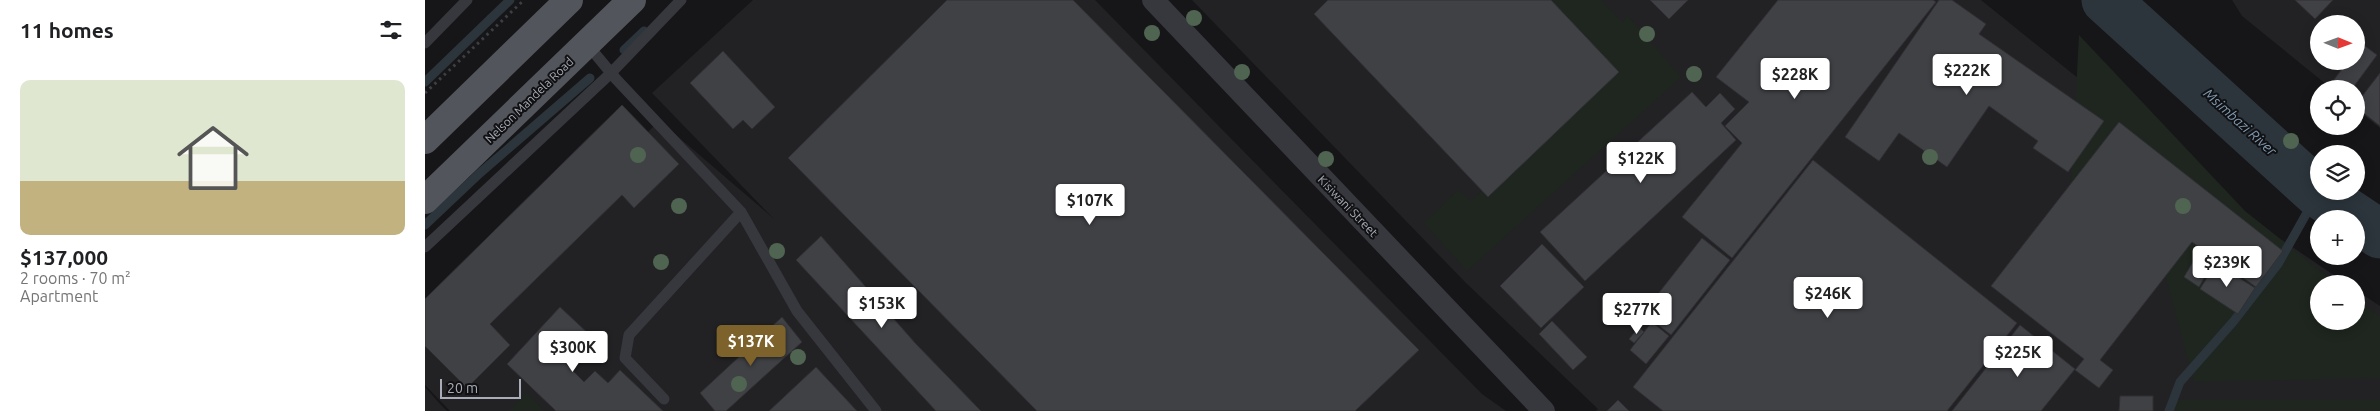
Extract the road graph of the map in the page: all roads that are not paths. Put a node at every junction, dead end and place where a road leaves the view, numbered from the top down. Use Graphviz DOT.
graph roads {
  1 [pos="467,0"];
  2 [pos="569,0"];
  3 [pos="632,0"];
  4 [pos="681,0"];
  5 [pos="1153,0"];
  6 [pos="425,43"];
  7 [pos="587,44"];
  8 [pos="611,73"];
  9 [pos="425,140"];
  10 [pos="425,200"];
  11 [pos="741,212"];
  12 [pos="425,247"];
  13 [pos="664,399"];
  14 [pos="876,411"];
  15 [pos="1544,411"];
  1 -- 6 [label="lane"];
  2 -- 9 [label="main road"];
  3 -- 7 [label="main road, Nelson Mandela Road"];
  4 -- 8 [label="lane"];
  5 -- 15 [label="street, Kisiwani Street"];
  7 -- 8 [label="lane"];
  7 -- 10 [label="main road, Nelson Mandela Road"];
  8 -- 11 [label="lane"];
  8 -- 12 [label="lane"];
  11 -- 13 [label="lane"];
  11 -- 14 [label="lane"];
}
